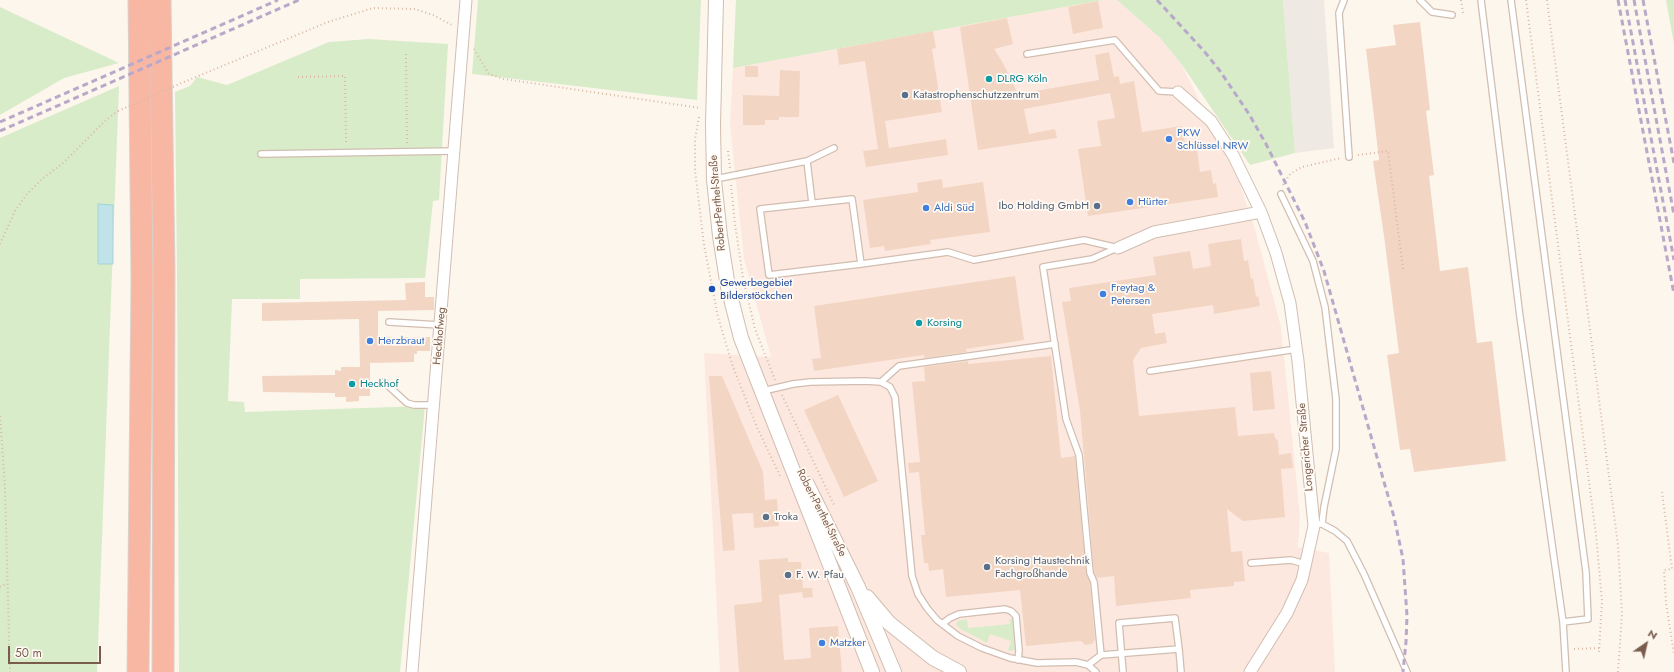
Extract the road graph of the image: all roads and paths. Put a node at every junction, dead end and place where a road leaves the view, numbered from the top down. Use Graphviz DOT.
graph roads {
  1 [pos="139,0"];
  2 [pos="160,0"];
  3 [pos="466,0"];
  4 [pos="716,0"];
  5 [pos="1344,0"];
  6 [pos="1420,0"];
  7 [pos="1461,0"];
  8 [pos="1481,0"];
  9 [pos="1511,0"];
  10 [pos="1526,0"];
  11 [pos="1547,0"];
  12 [pos="1463,13"];
  13 [pos="1452,15"];
  14 [pos="463,36"];
  15 [pos="406,54"];
  16 [pos="1027,54"];
  17 [pos="298,77"];
  18 [pos="1178,92"];
  19 [pos="713,105"];
  20 [pos="727,148"];
  21 [pos="834,148"];
  22 [pos="454,151"];
  23 [pos="407,152"];
  24 [pos="346,153"];
  25 [pos="261,154"];
  26 [pos="1349,157"];
  27 [pos="807,161"];
  28 [pos="731,176"];
  29 [pos="714,180"];
  30 [pos="1281,194"];
  31 [pos="812,203"];
  32 [pos="1261,212"];
  33 [pos="0,244"];
  34 [pos="1118,248"];
  35 [pos="861,264"];
  36 [pos="1403,269"];
  37 [pos="389,322"];
  38 [pos="441,325"];
  39 [pos="1055,344"];
  40 [pos="1297,349"];
  41 [pos="1150,371"];
  42 [pos="384,382"];
  43 [pos="881,382"];
  44 [pos="779,387"];
  45 [pos="762,395"];
  46 [pos="434,405"];
  47 [pos="0,416"];
  48 [pos="5,487"];
  49 [pos="0,489"];
  50 [pos="1662,492"];
  51 [pos="838,514"];
  52 [pos="1318,525"];
  53 [pos="1251,563"];
  54 [pos="1305,564"];
  55 [pos="7,583"];
  56 [pos="0,587"];
  57 [pos="858,587"];
  58 [pos="1563,622"];
  59 [pos="942,624"];
  60 [pos="1599,648"];
  61 [pos="1179,649"];
  62 [pos="1564,650"];
  63 [pos="1599,652"];
  64 [pos="1122,654"];
  65 [pos="1674,654"];
  66 [pos="1101,655"];
  67 [pos="1018,660"];
  68 [pos="1088,665"];
  69 [pos="10,672"];
  70 [pos="138,672"];
  71 [pos="163,672"];
  72 [pos="412,672"];
  73 [pos="872,672"];
  74 [pos="894,672"];
  75 [pos="959,672"];
  76 [pos="1096,672"];
  77 [pos="1123,672"];
  78 [pos="1181,672"];
  79 [pos="1250,672"];
  80 [pos="1407,672"];
  81 [pos="1566,672"];
  82 [pos="1618,672"];
  1 -- 70 [label="highway"];
  2 -- 71 [label="highway"];
  3 -- 14 [label="street, Heckhofweg"];
  4 -- 19 [label="street, Robert-Perthel-Straße"];
  5 -- 26 [label="lane"];
  6 -- 13 [label="lane"];
  7 -- 12 [label="path"];
  8 -- 58 [label="lane"];
  9 -- 58 [label="lane"];
  10 -- 63 [label="path"];
  11 -- 82 [label="path"];
  14 -- 19 [label="path"];
  14 -- 22 [label="street, Heckhofweg"];
  14 -- 33 [label="path, bridge"];
  15 -- 23 [label="path"];
  16 -- 18 [label="lane"];
  17 -- 24 [label="path"];
  18 -- 32 [label="street, Longericher Straße"];
  19 -- 29 [label="street, Robert-Perthel-Straße"];
  20 -- 28 [label="path"];
  21 -- 27 [label="lane"];
  22 -- 23 [label="lane"];
  22 -- 38 [label="street, Heckhofweg"];
  23 -- 24 [label="lane"];
  24 -- 25 [label="lane"];
  26 -- 30 [label="path"];
  26 -- 36 [label="path"];
  27 -- 28 [label="lane"];
  27 -- 31 [label="lane"];
  28 -- 29 [label="lane"];
  28 -- 44 [label="path"];
  29 -- 45 [label="street, Robert-Perthel-Straße"];
  30 -- 52 [label="lane"];
  31 -- 35 [label="lane"];
  31 -- 35 [label="lane"];
  32 -- 34 [label="street"];
  32 -- 40 [label="street, Longericher Straße"];
  34 -- 35 [label="lane"];
  34 -- 39 [label="lane"];
  37 -- 38 [label="lane"];
  38 -- 46 [label="street, Heckhofweg"];
  39 -- 43 [label="lane"];
  39 -- 66 [label="lane"];
  40 -- 41 [label="lane"];
  40 -- 52 [label="street, Longericher Straße"];
  42 -- 46 [label="lane"];
  43 -- 44 [label="lane"];
  43 -- 59 [label="lane"];
  44 -- 45 [label="lane"];
  44 -- 51 [label="path"];
  45 -- 57 [label="street, Robert-Perthel-Straße"];
  45 -- 73 [label="street, Robert-Perthel-Straße"];
  46 -- 72 [label="street, Heckhofweg"];
  47 -- 48 [label="path"];
  48 -- 49 [label="path"];
  48 -- 55 [label="path"];
  50 -- 65 [label="path"];
  52 -- 54 [label="street, Longericher Straße"];
  52 -- 80 [label="lane"];
  53 -- 54 [label="lane"];
  54 -- 79 [label="street, Longericher Straße"];
  55 -- 56 [label="path"];
  55 -- 69 [label="path"];
  57 -- 74 [label="street, Robert-Perthel-Straße"];
  57 -- 75 [label="street"];
  58 -- 62 [label="lane"];
  59 -- 67 [label="lane"];
  59 -- 67 [label="lane"];
  60 -- 62 [label="path"];
  61 -- 64 [label="lane"];
  61 -- 64 [label="lane"];
  61 -- 78 [label="lane"];
  62 -- 81 [label="lane"];
  64 -- 66 [label="lane"];
  64 -- 77 [label="lane"];
  66 -- 68 [label="lane"];
  67 -- 68 [label="lane"];
  68 -- 76 [label="lane"];
}
